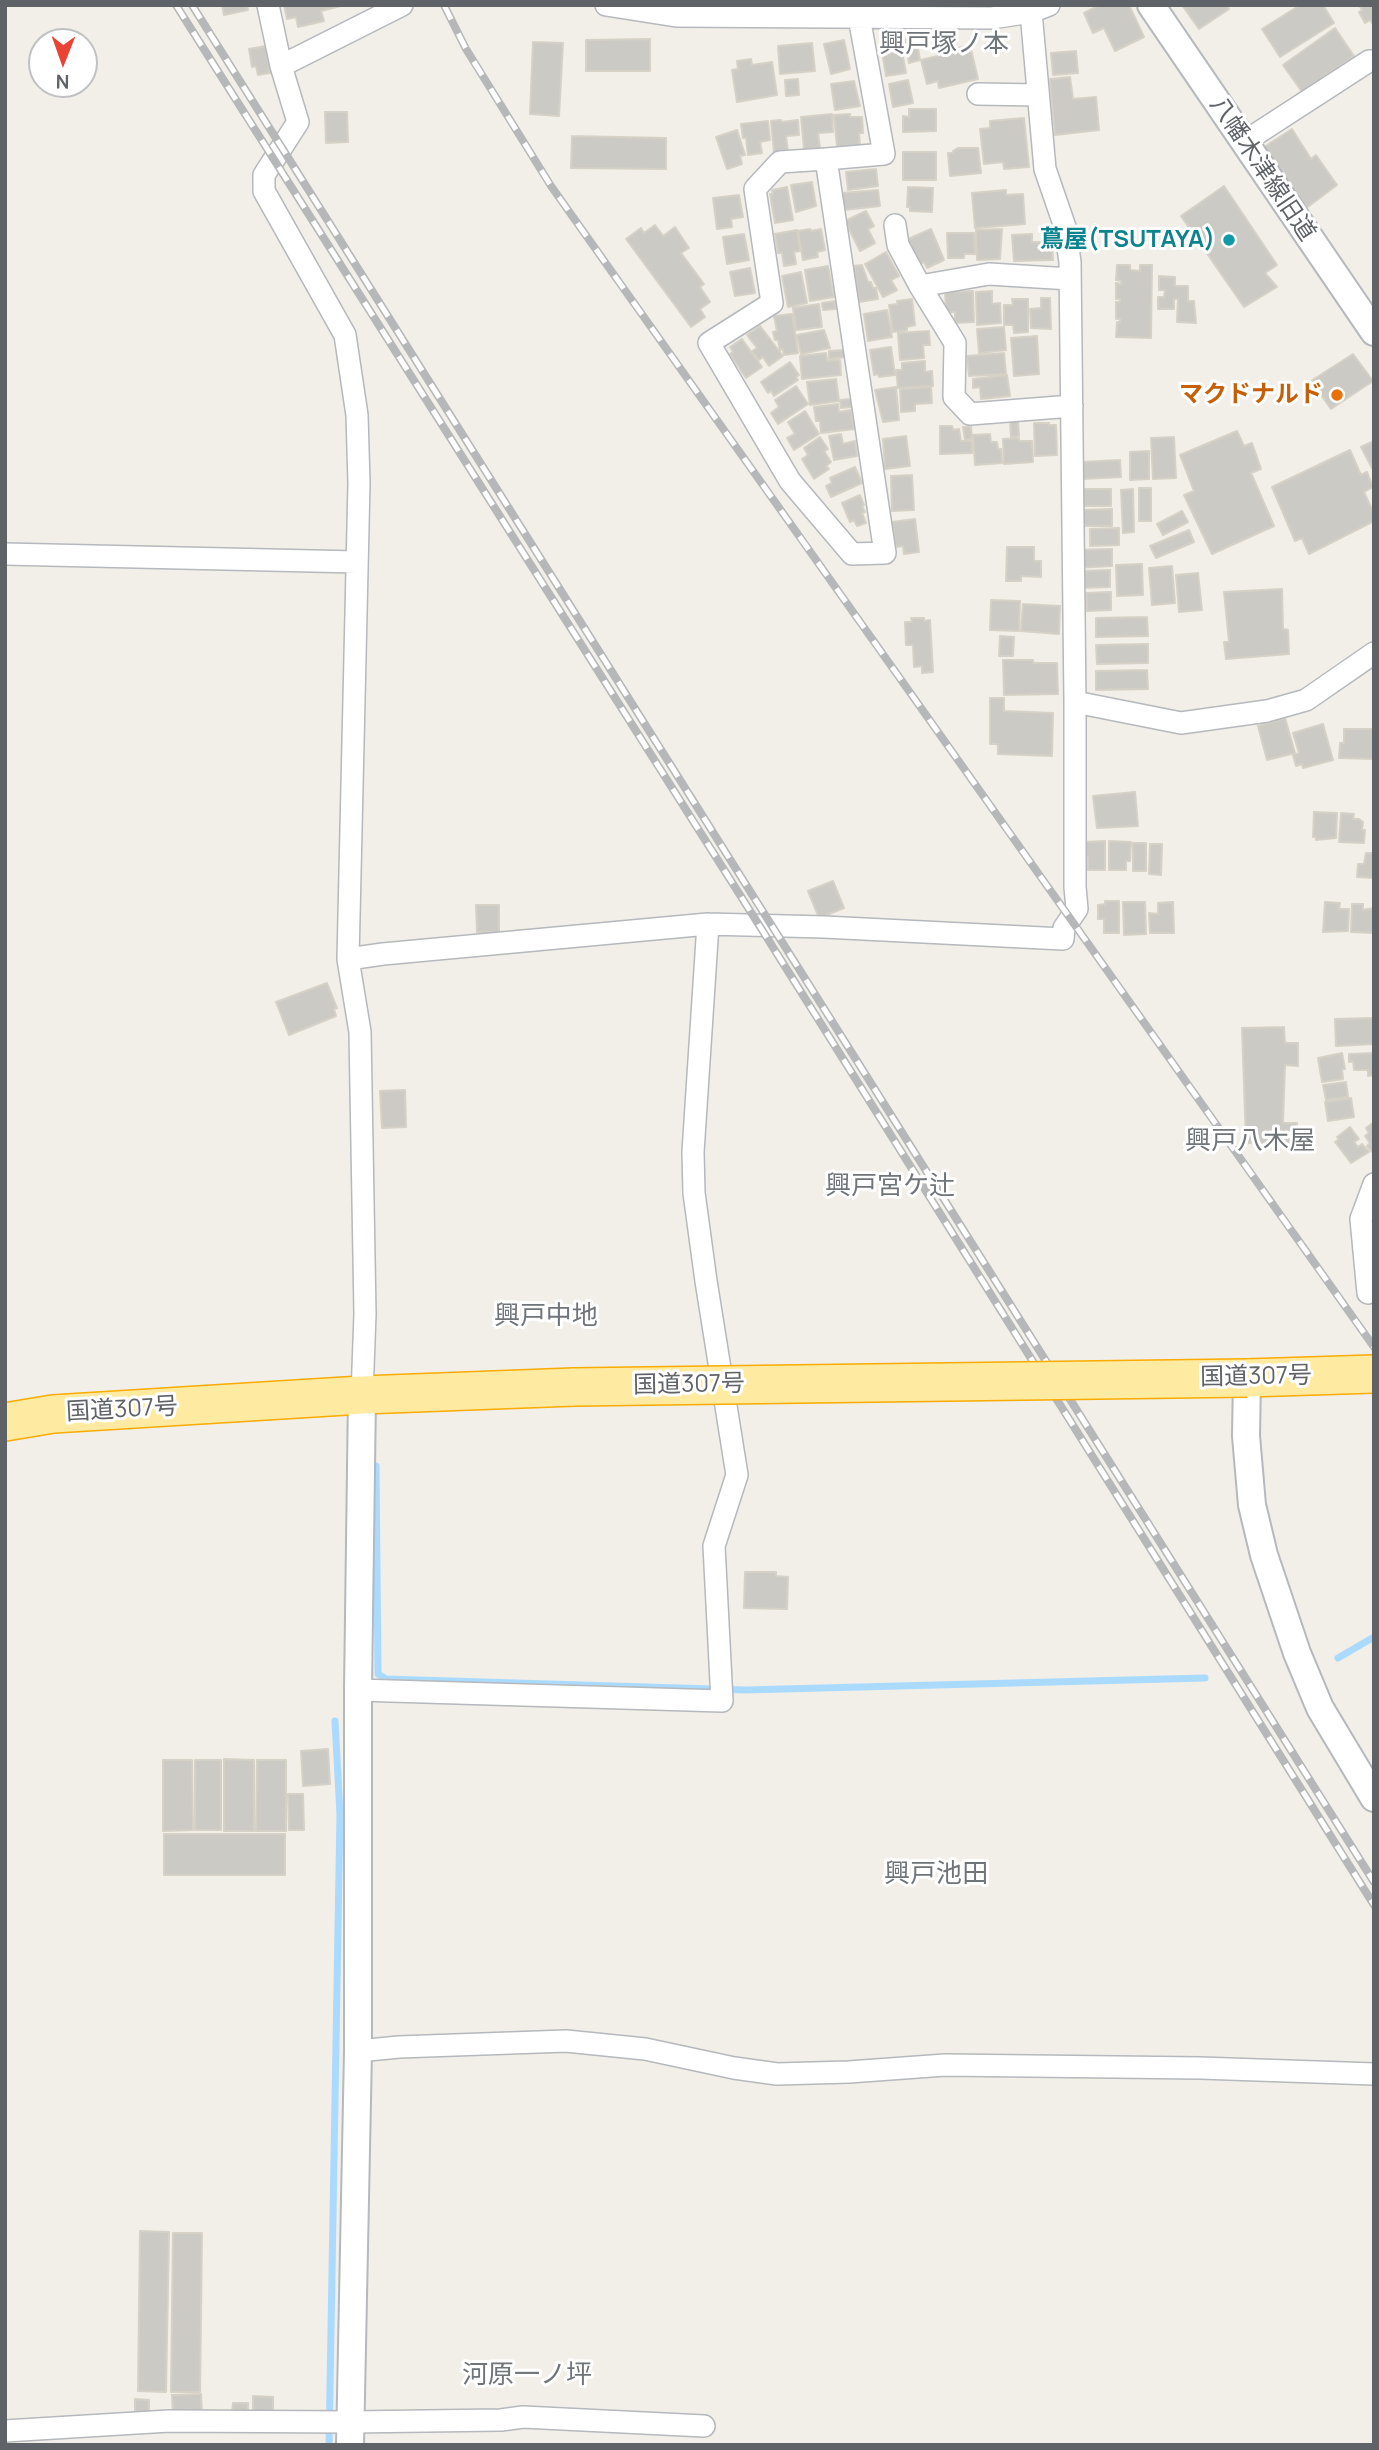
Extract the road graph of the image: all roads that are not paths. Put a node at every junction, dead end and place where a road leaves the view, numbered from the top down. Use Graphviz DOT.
graph roads {
  1 [pos="268,5"];
  2 [pos="402,5"];
  3 [pos="606,5"];
  4 [pos="1151,5"];
  5 [pos="1040,9"];
  6 [pos="944,11"];
  7 [pos="845,13"];
  8 [pos="1374,61"];
  9 [pos="281,66"];
  10 [pos="978,94"];
  11 [pos="1038,95"];
  12 [pos="1244,142"];
  13 [pos="825,159"];
  14 [pos="895,225"];
  15 [pos="1070,279"];
  16 [pos="920,286"];
  17 [pos="1374,332"];
  18 [pos="1072,406"];
  19 [pos="5,554"];
  20 [pos="357,562"];
  21 [pos="1374,653"];
  22 [pos="1075,702"];
  23 [pos="708,924"];
  24 [pos="348,959"];
  25 [pos="1374,1184"];
  26 [pos="1368,1293"];
  27 [pos="1374,1374"];
  28 [pos="1247,1378"];
  29 [pos="362,1395"];
  30 [pos="5,1422"];
  31 [pos="358,1690"];
  32 [pos="1374,1798"];
  33 [pos="358,2051"];
  34 [pos="1374,2074"];
  35 [pos="704,2426"];
  36 [pos="5,2431"];
  37 [pos="350,2434"];
  1 -- 9 [label="street"];
  2 -- 9 [label="street"];
  3 -- 7 [label="street"];
  4 -- 12 [label="street, 八幡木津線旧道"];
  5 -- 6 [label="street"];
  5 -- 11 [label="street"];
  6 -- 7 [label="street"];
  7 -- 13 [label="street"];
  8 -- 12 [label="street"];
  9 -- 20 [label="street"];
  10 -- 11 [label="street"];
  11 -- 15 [label="street"];
  12 -- 17 [label="street, 八幡木津線旧道"];
  13 -- 13 [label="street"];
  14 -- 16 [label="street"];
  15 -- 16 [label="street"];
  15 -- 18 [label="street"];
  16 -- 18 [label="street"];
  18 -- 22 [label="street"];
  19 -- 20 [label="street"];
  20 -- 24 [label="street"];
  21 -- 22 [label="street"];
  22 -- 23 [label="street"];
  23 -- 24 [label="street"];
  23 -- 31 [label="street"];
  24 -- 29 [label="street"];
  25 -- 26 [label="street"];
  27 -- 28 [label="highway, 国道307号"];
  28 -- 29 [label="highway, 国道307号, bridge"];
  28 -- 32 [label="street"];
  29 -- 30 [label="highway, 国道307号"];
  29 -- 31 [label="street"];
  31 -- 33 [label="street"];
  33 -- 34 [label="street"];
  33 -- 37 [label="street"];
  35 -- 37 [label="street"];
  36 -- 37 [label="street"];
}
